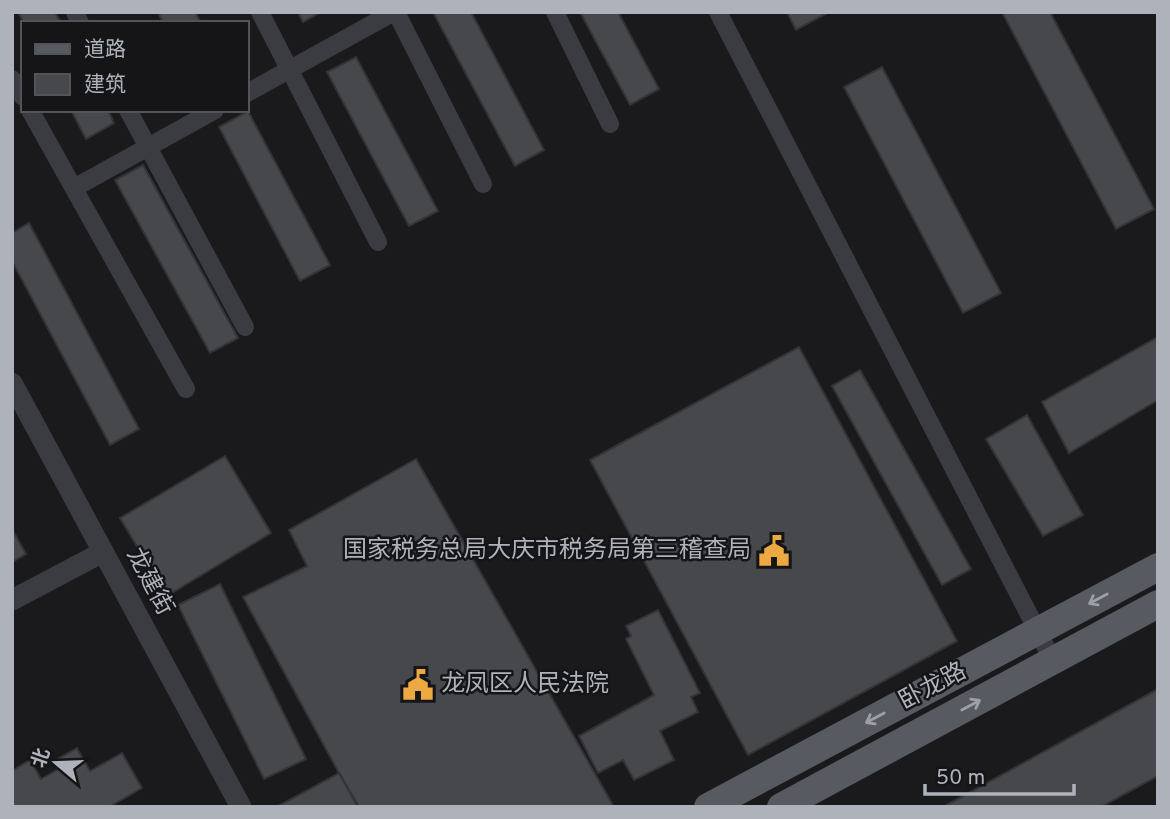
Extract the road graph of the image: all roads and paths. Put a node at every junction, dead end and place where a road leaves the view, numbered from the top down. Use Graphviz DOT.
graph roads {
  1 [pos="260,12"];
  2 [pos="395,12"];
  3 [pos="555,12"];
  4 [pos="718,12"];
  5 [pos="291,69"];
  6 [pos="248,92"];
  7 [pos="31,112"];
  8 [pos="129,112"];
  9 [pos="211,112"];
  10 [pos="610,124"];
  11 [pos="148,147"];
  12 [pos="483,184"];
  13 [pos="74,188"];
  14 [pos="378,242"];
  15 [pos="245,327"];
  16 [pos="12,383"];
  17 [pos="186,389"];
  18 [pos="103,552"];
  19 [pos="1158,567"];
  20 [pos="12,600"];
  21 [pos="1158,604"];
  22 [pos="1038,631"];
  23 [pos="1053,661"];
  24 [pos="241,807"];
  25 [pos="708,807"];
  26 [pos="781,807"];
  1 -- 5 [label="street"];
  2 -- 5 [label="street"];
  2 -- 12 [label="street"];
  3 -- 10 [label="street"];
  4 -- 22 [label="street"];
  5 -- 6 [label="street"];
  5 -- 14 [label="street"];
  7 -- 13 [label="street"];
  8 -- 11 [label="street"];
  9 -- 11 [label="street"];
  11 -- 13 [label="street"];
  11 -- 15 [label="street"];
  13 -- 17 [label="street"];
  16 -- 18 [label="street, 龙建街"];
  18 -- 20 [label="street"];
  18 -- 24 [label="street, 龙建街"];
  19 -- 22 [label="main road, 卧龙路, one-way"];
  21 -- 23 [label="main road, 卧龙路"];
  22 -- 23 [label="street"];
  22 -- 25 [label="main road, 卧龙路, one-way"];
  26 -- 23 [label="main road, 卧龙路, one-way"];
}
